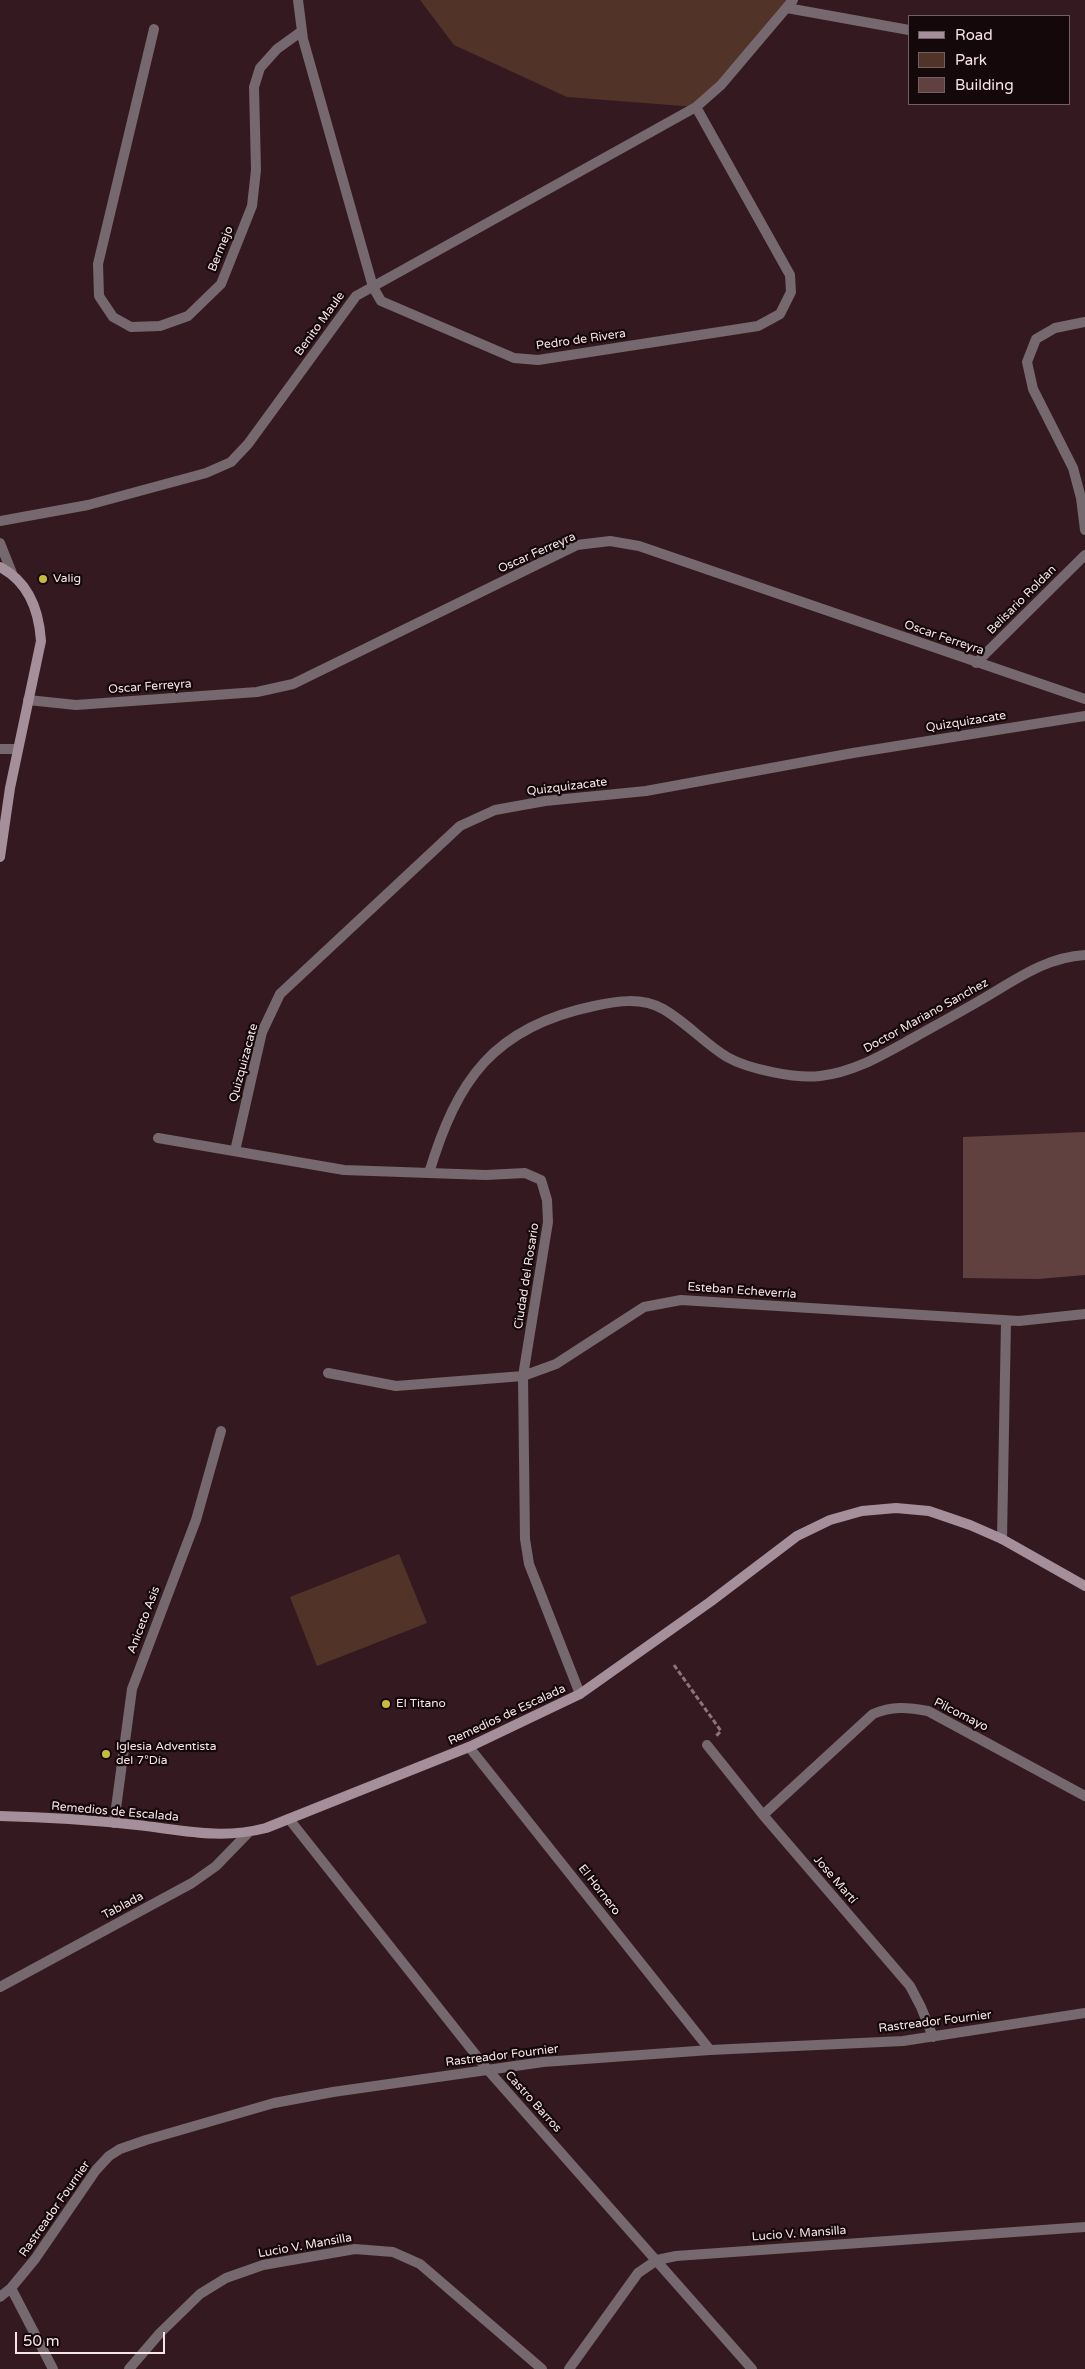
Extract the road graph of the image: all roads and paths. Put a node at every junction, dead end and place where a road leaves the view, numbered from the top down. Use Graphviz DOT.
graph roads {
  1 [pos="298,0"];
  2 [pos="790,4"];
  3 [pos="154,29"];
  4 [pos="302,30"];
  5 [pos="908,30"];
  6 [pos="696,107"];
  7 [pos="373,287"];
  8 [pos="1085,322"];
  9 [pos="0,521"];
  10 [pos="1085,530"];
  11 [pos="0,543"];
  12 [pos="1085,555"];
  13 [pos="0,567"];
  14 [pos="12,573"];
  15 [pos="976,663"];
  16 [pos="1085,698"];
  17 [pos="28,700"];
  18 [pos="1085,716"];
  19 [pos="18,749"];
  20 [pos="0,750"];
  21 [pos="0,857"];
  22 [pos="1085,955"];
  23 [pos="158,1138"];
  24 [pos="234,1151"];
  25 [pos="429,1173"];
  26 [pos="1085,1314"];
  27 [pos="1006,1321"];
  28 [pos="328,1373"];
  29 [pos="523,1376"];
  30 [pos="221,1431"];
  31 [pos="1002,1539"];
  32 [pos="1085,1586"];
  33 [pos="674,1665"];
  34 [pos="580,1694"];
  35 [pos="706,1745"];
  36 [pos="469,1747"];
  37 [pos="1085,1796"];
  38 [pos="762,1815"];
  39 [pos="0,1816"];
  40 [pos="289,1819"];
  41 [pos="114,1822"];
  42 [pos="248,1832"];
  43 [pos="0,1987"];
  44 [pos="1085,2014"];
  45 [pos="933,2037"];
  46 [pos="710,2050"];
  47 [pos="487,2069"];
  48 [pos="1085,2227"];
  49 [pos="657,2260"];
  50 [pos="11,2288"];
  51 [pos="0,2298"];
  52 [pos="53,2369"];
  53 [pos="128,2369"];
  54 [pos="542,2369"];
  55 [pos="569,2369"];
  56 [pos="752,2369"];
  1 -- 4 [label="street, Pedro de Rivera"];
  2 -- 5 [label="street"];
  2 -- 6 [label="street, Benito Maule"];
  3 -- 4 [label="street, Bermejo"];
  4 -- 7 [label="street, Pedro de Rivera"];
  6 -- 7 [label="street, Benito Maule"];
  6 -- 7 [label="street, Pedro de Rivera"];
  7 -- 9 [label="street, Benito Maule"];
  8 -- 10 [label="street"];
  11 -- 14 [label="street"];
  12 -- 15 [label="street, Belisario Roldan"];
  13 -- 14 [label="main road"];
  14 -- 17 [label="main road"];
  15 -- 16 [label="street, Oscar Ferreyra"];
  15 -- 17 [label="street, Oscar Ferreyra"];
  17 -- 19 [label="main road"];
  18 -- 24 [label="street, Quizquizacate"];
  19 -- 20 [label="street"];
  19 -- 21 [label="main road"];
  22 -- 25 [label="street, Doctor Mariano Sanchez"];
  23 -- 24 [label="street, Ciudad del Rosario"];
  24 -- 25 [label="street, Ciudad del Rosario"];
  25 -- 29 [label="street, Ciudad del Rosario"];
  26 -- 27 [label="street, Esteban Echeverría"];
  27 -- 29 [label="street, Esteban Echeverría"];
  27 -- 31 [label="street"];
  28 -- 29 [label="street, Esteban Echeverría"];
  29 -- 34 [label="street, Ciudad del Rosario"];
  30 -- 41 [label="street, Aniceto Asis"];
  31 -- 32 [label="main road, Remedios de Escalada"];
  31 -- 34 [label="main road, Remedios de Escalada"];
  33 -- 35 [label="path"];
  34 -- 36 [label="main road, Remedios de Escalada"];
  35 -- 38 [label="street, Jose Martí"];
  36 -- 40 [label="main road, Remedios de Escalada"];
  36 -- 46 [label="street, El Hornero"];
  37 -- 38 [label="street, Pilcomayo"];
  38 -- 45 [label="street, Jose Martí"];
  39 -- 41 [label="main road, Remedios de Escalada"];
  40 -- 42 [label="main road, Remedios de Escalada"];
  40 -- 47 [label="street, Castro Barros"];
  41 -- 42 [label="main road, Remedios de Escalada"];
  42 -- 43 [label="street, Tablada"];
  44 -- 45 [label="street, Rastreador Fournier"];
  45 -- 46 [label="street, Rastreador Fournier"];
  46 -- 47 [label="street, Rastreador Fournier"];
  47 -- 49 [label="street, Castro Barros"];
  47 -- 50 [label="street, Rastreador Fournier"];
  48 -- 49 [label="street, Lucio V. Mansilla"];
  49 -- 55 [label="street, Lucio V. Mansilla"];
  49 -- 56 [label="street, Castro Barros"];
  50 -- 51 [label="street, Rastreador Fournier"];
  50 -- 52 [label="street"];
  53 -- 54 [label="street, Lucio V. Mansilla"];
}
